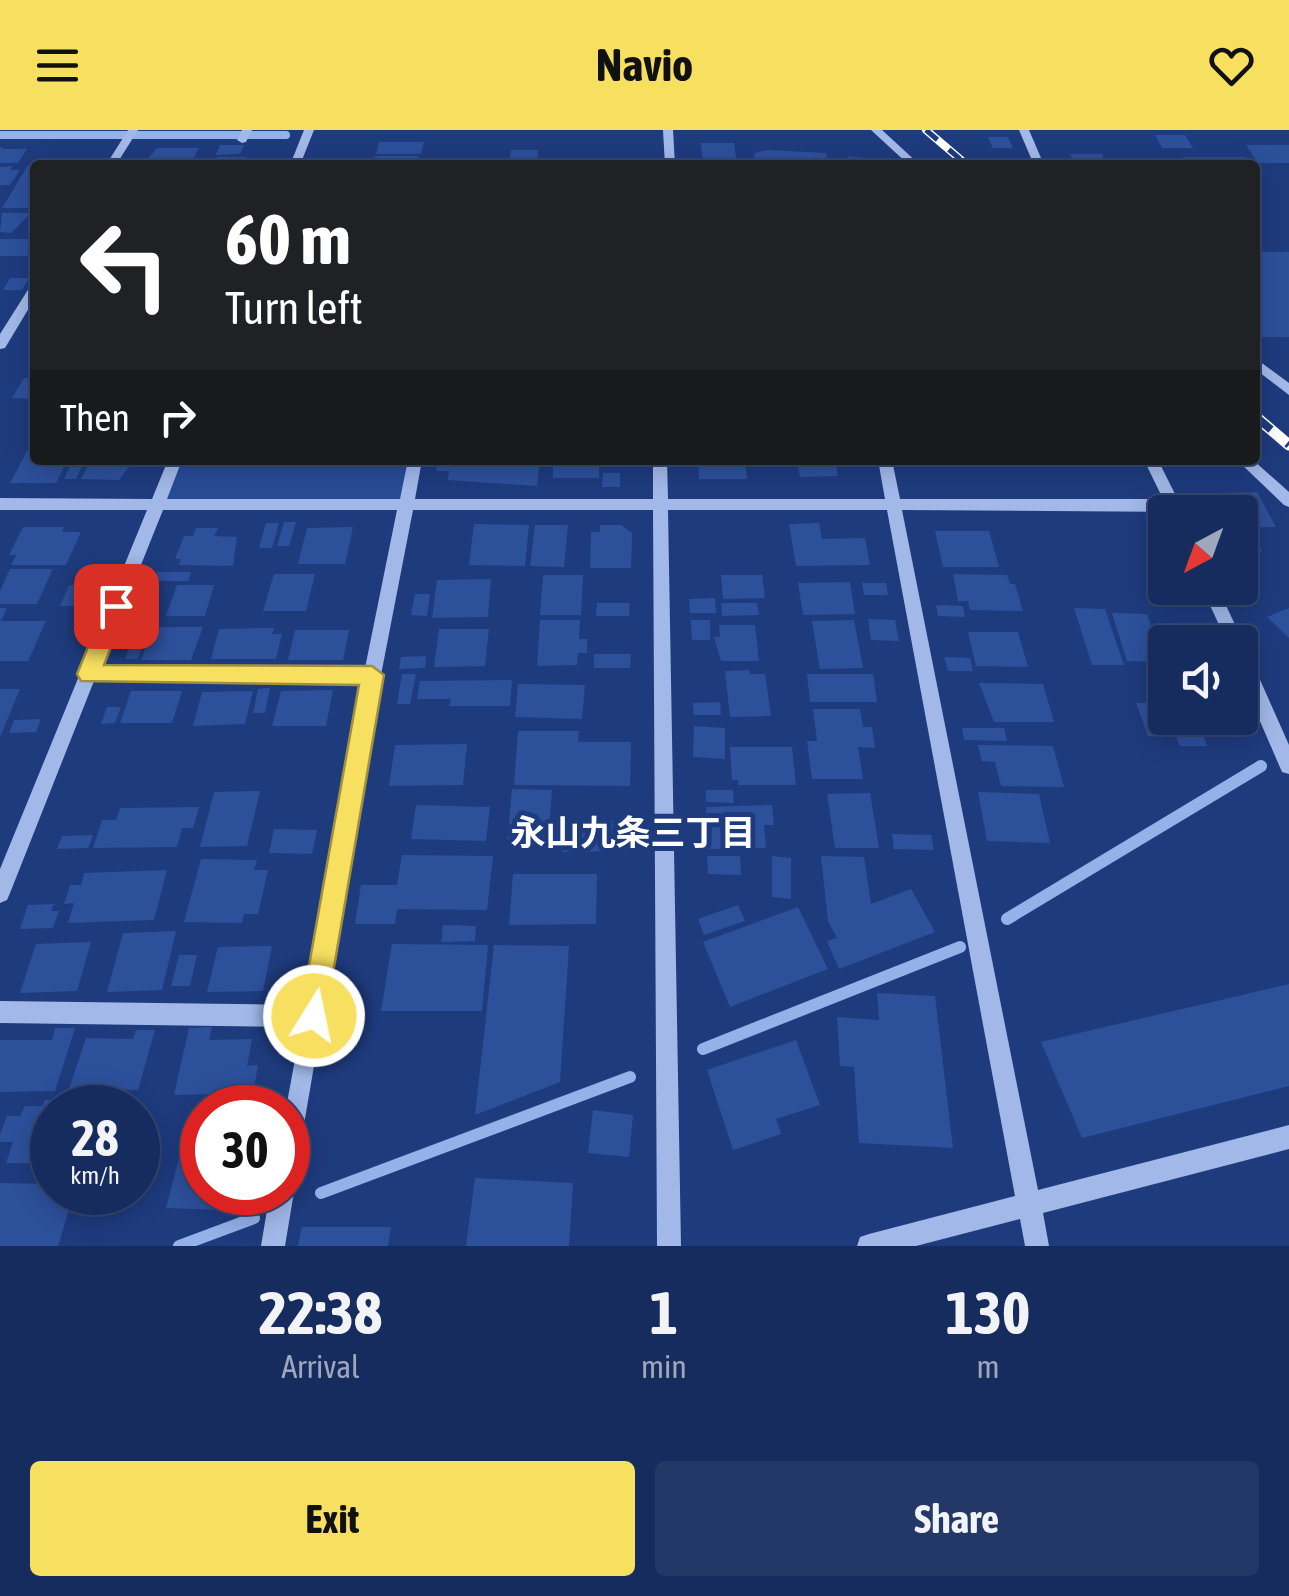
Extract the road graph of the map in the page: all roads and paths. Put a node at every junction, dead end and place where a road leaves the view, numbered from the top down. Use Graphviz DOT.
graph roads {
  1 [pos="309,130"];
  2 [pos="668,130"];
  3 [pos="876,130"];
  4 [pos="1024,130"];
  5 [pos="130,134"];
  6 [pos="114,160"];
  7 [pos="297,160"];
  8 [pos="670,160"];
  9 [pos="909,160"];
  10 [pos="1037,160"];
  11 [pos="30,296"];
  12 [pos="0,345"];
  13 [pos="1260,366"];
  14 [pos="1289,390"];
  15 [pos="173,465"];
  16 [pos="414,465"];
  17 [pos="660,465"];
  18 [pos="886,465"];
  19 [pos="1154,465"];
  20 [pos="1250,465"];
  21 [pos="1169,495"];
  22 [pos="1289,500"];
  23 [pos="894,502"];
  24 [pos="0,504"];
  25 [pos="157,504"];
  26 [pos="660,504"];
  27 [pos="406,507"];
  28 [pos="1148,508"];
  29 [pos="89,674"];
  30 [pos="372,675"];
  31 [pos="1258,696"];
  32 [pos="1289,766"];
  33 [pos="0,893"];
  34 [pos="0,1012"];
  35 [pos="314,1016"];
  36 [pos="302,1085"];
  37 [pos="1289,1137"];
  38 [pos="1029,1204"];
  39 [pos="278,1215"];
  40 [pos="272,1246"];
  41 [pos="669,1246"];
  42 [pos="869,1246"];
  43 [pos="1037,1246"];
  1 -- 7 [label="street"];
  2 -- 8 [label="street"];
  3 -- 9 [label="street"];
  4 -- 10 [label="street"];
  5 -- 6 [label="street"];
  11 -- 12 [label="street"];
  13 -- 14 [label="street"];
  15 -- 25 [label="street"];
  16 -- 27 [label="street"];
  17 -- 26 [label="street"];
  18 -- 23 [label="street"];
  19 -- 21 [label="street"];
  20 -- 22 [label="street"];
  23 -- 26 [label="street"];
  23 -- 28 [label="street"];
  23 -- 38 [label="street"];
  24 -- 25 [label="street"];
  25 -- 27 [label="street"];
  25 -- 29 [label="street"];
  26 -- 27 [label="street"];
  26 -- 41 [label="street"];
  27 -- 30 [label="street"];
  29 -- 30 [label="street"];
  29 -- 33 [label="street"];
  30 -- 35 [label="street"];
  31 -- 32 [label="street"];
  34 -- 35 [label="street"];
  35 -- 36 [label="street"];
  37 -- 38 [label="street"];
  38 -- 42 [label="street"];
  38 -- 43 [label="street"];
  39 -- 40 [label="street"];
}
